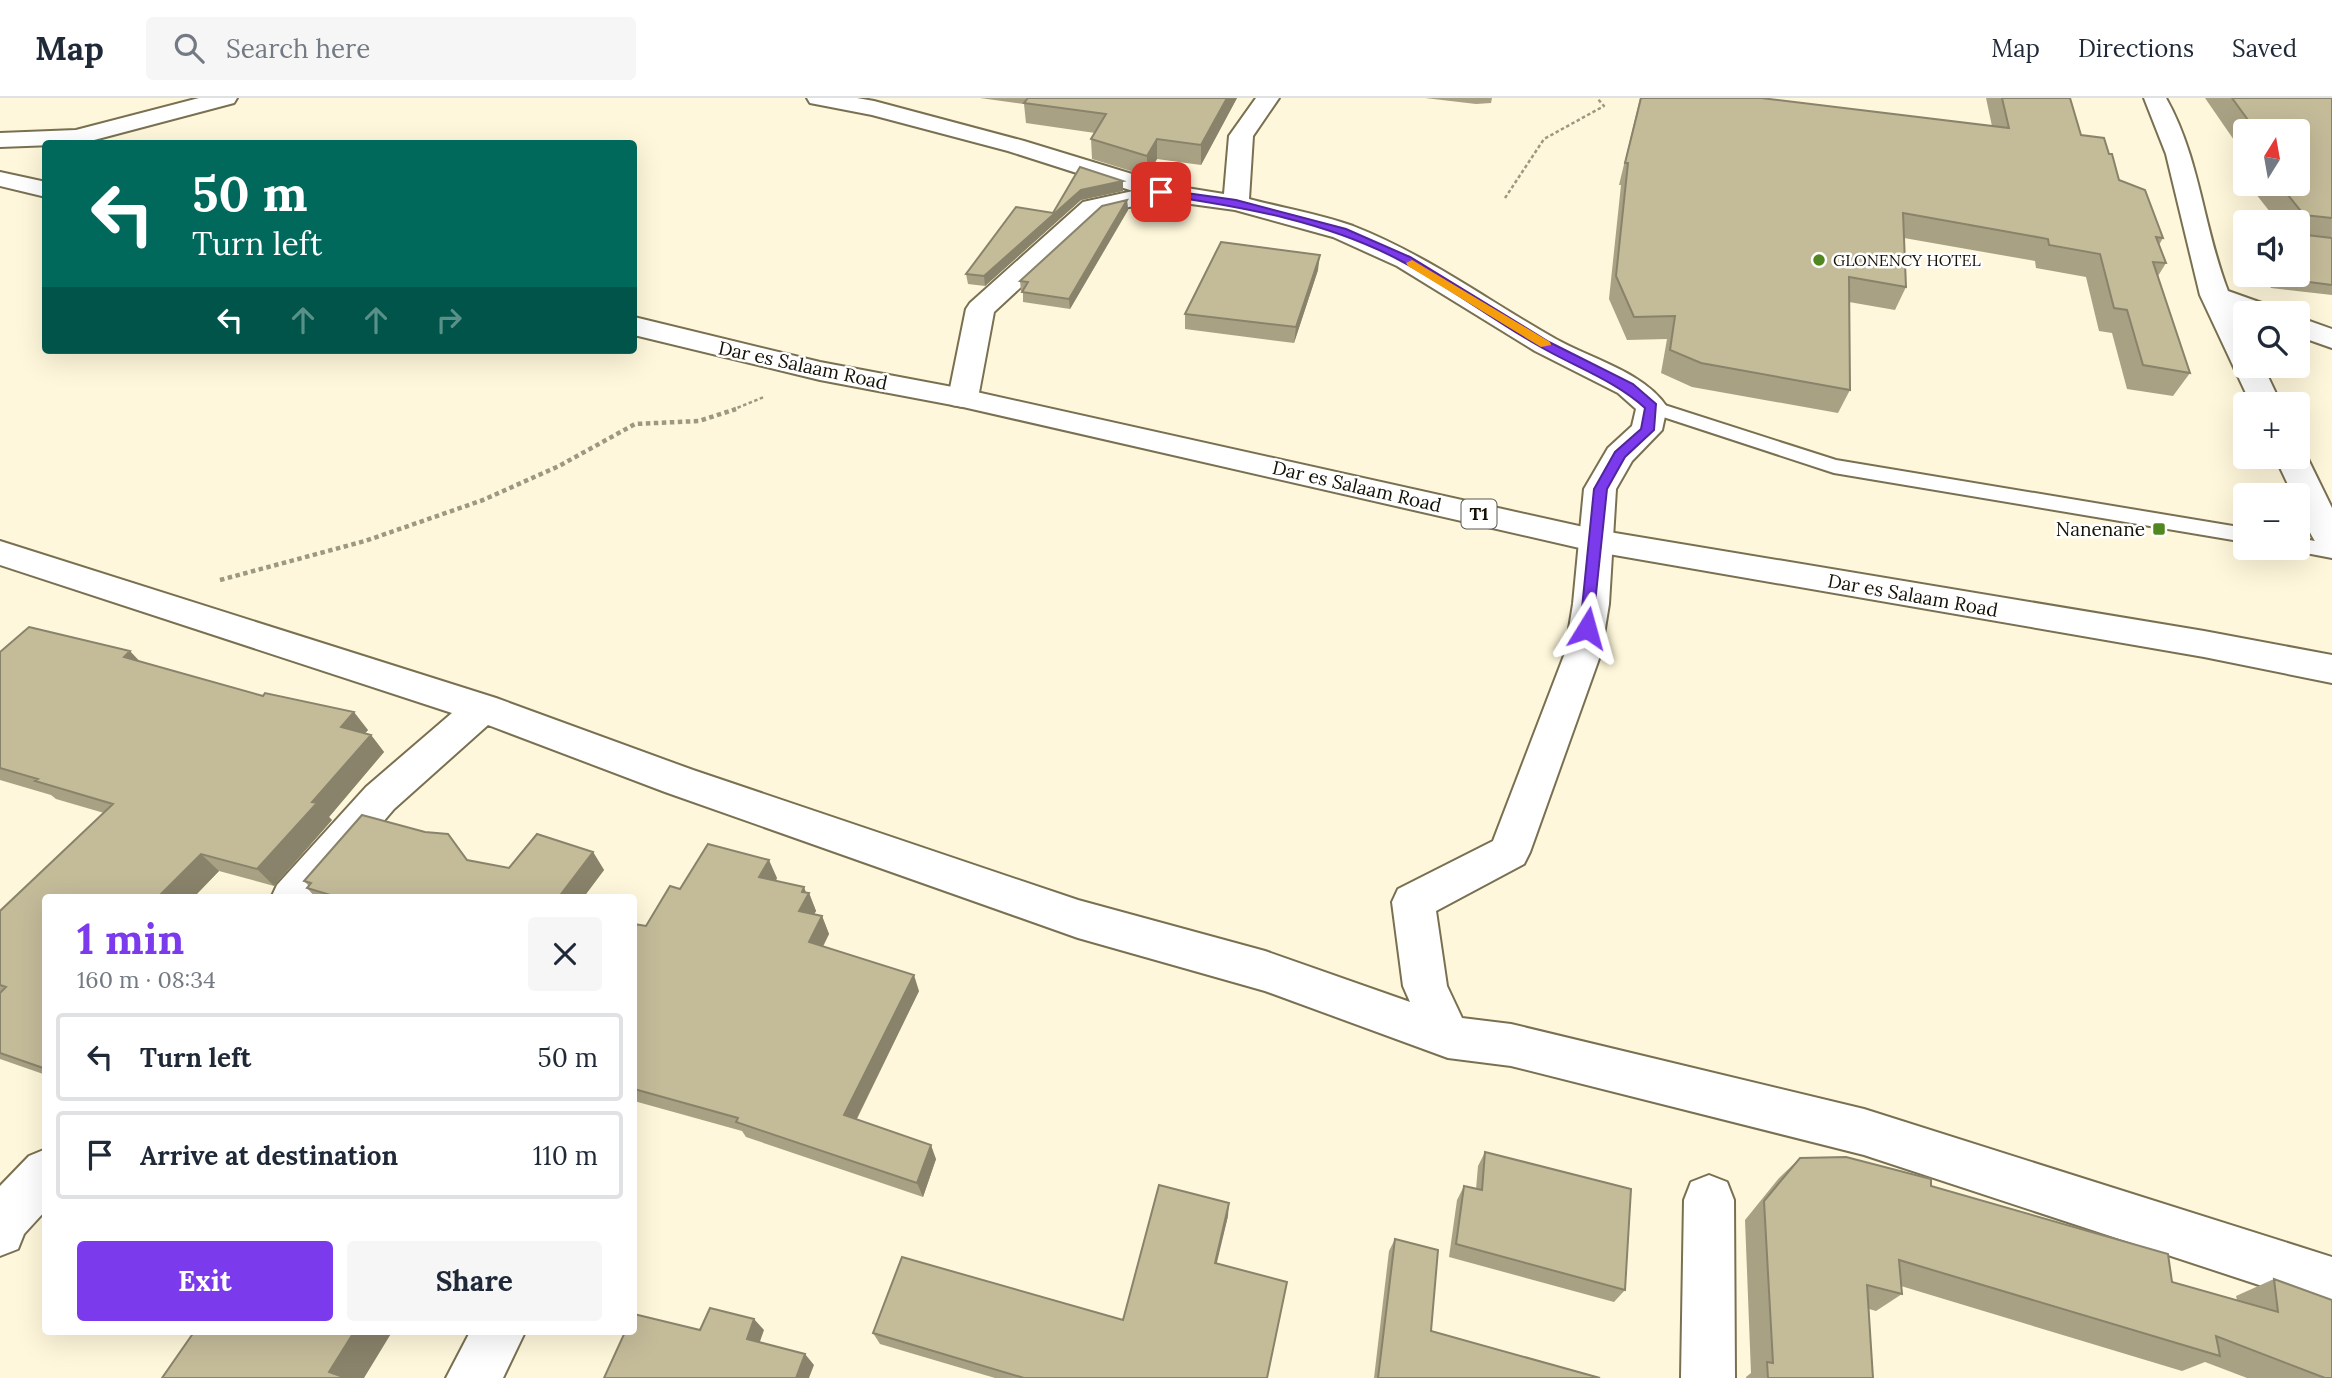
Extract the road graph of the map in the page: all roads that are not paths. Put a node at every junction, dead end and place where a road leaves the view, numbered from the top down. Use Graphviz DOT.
graph roads {
  1 [pos="226,98"];
  2 [pos="818,98"];
  3 [pos="1268,98"];
  4 [pos="2155,98"];
  5 [pos="0,140"];
  6 [pos="0,179"];
  7 [pos="42,189"];
  8 [pos="1161,192"];
  9 [pos="1236,203"];
  10 [pos="2214,295"];
  11 [pos="2233,302"];
  12 [pos="637,327"];
  13 [pos="2310,331"];
  14 [pos="2233,335"];
  15 [pos="2332,339"];
  16 [pos="963,398"];
  17 [pos="1652,407"];
  18 [pos="2297,469"];
  19 [pos="2233,533"];
  20 [pos="1597,541"];
  21 [pos="2332,542"];
  22 [pos="2310,547"];
  23 [pos="2332,551"];
  24 [pos="3,556"];
  25 [pos="2332,669"];
  26 [pos="483,708"];
  27 [pos="296,894"];
  28 [pos="1448,1037"];
  29 [pos="42,1177"];
  30 [pos="1709,1200"];
  31 [pos="0,1231"];
  32 [pos="2332,1283"];
  33 [pos="497,1335"];
  34 [pos="472,1378"];
  35 [pos="1708,1378"];
  1 -- 5 [label="main road"];
  2 -- 8 [label="main road"];
  3 -- 9 [label="main road"];
  4 -- 10 [label="main road"];
  6 -- 7 [label="main road"];
  8 -- 9 [label="main road"];
  8 -- 16 [label="main road"];
  9 -- 17 [label="main road"];
  10 -- 11 [label="main road"];
  10 -- 14 [label="main road"];
  12 -- 16 [label="main road, Dar es Salaam Road / T1"];
  13 -- 15 [label="main road"];
  16 -- 20 [label="main road, Dar es Salaam Road / T1"];
  17 -- 19 [label="lane"];
  17 -- 20 [label="main road"];
  18 -- 21 [label="main road"];
  20 -- 25 [label="main road, Dar es Salaam Road / T1"];
  20 -- 28 [label="main road"];
  22 -- 23 [label="lane"];
  24 -- 26 [label="main road"];
  26 -- 27 [label="main road"];
  26 -- 28 [label="main road"];
  28 -- 32 [label="main road"];
  29 -- 31 [label="main road"];
  30 -- 35 [label="main road"];
  33 -- 34 [label="main road"];
}
